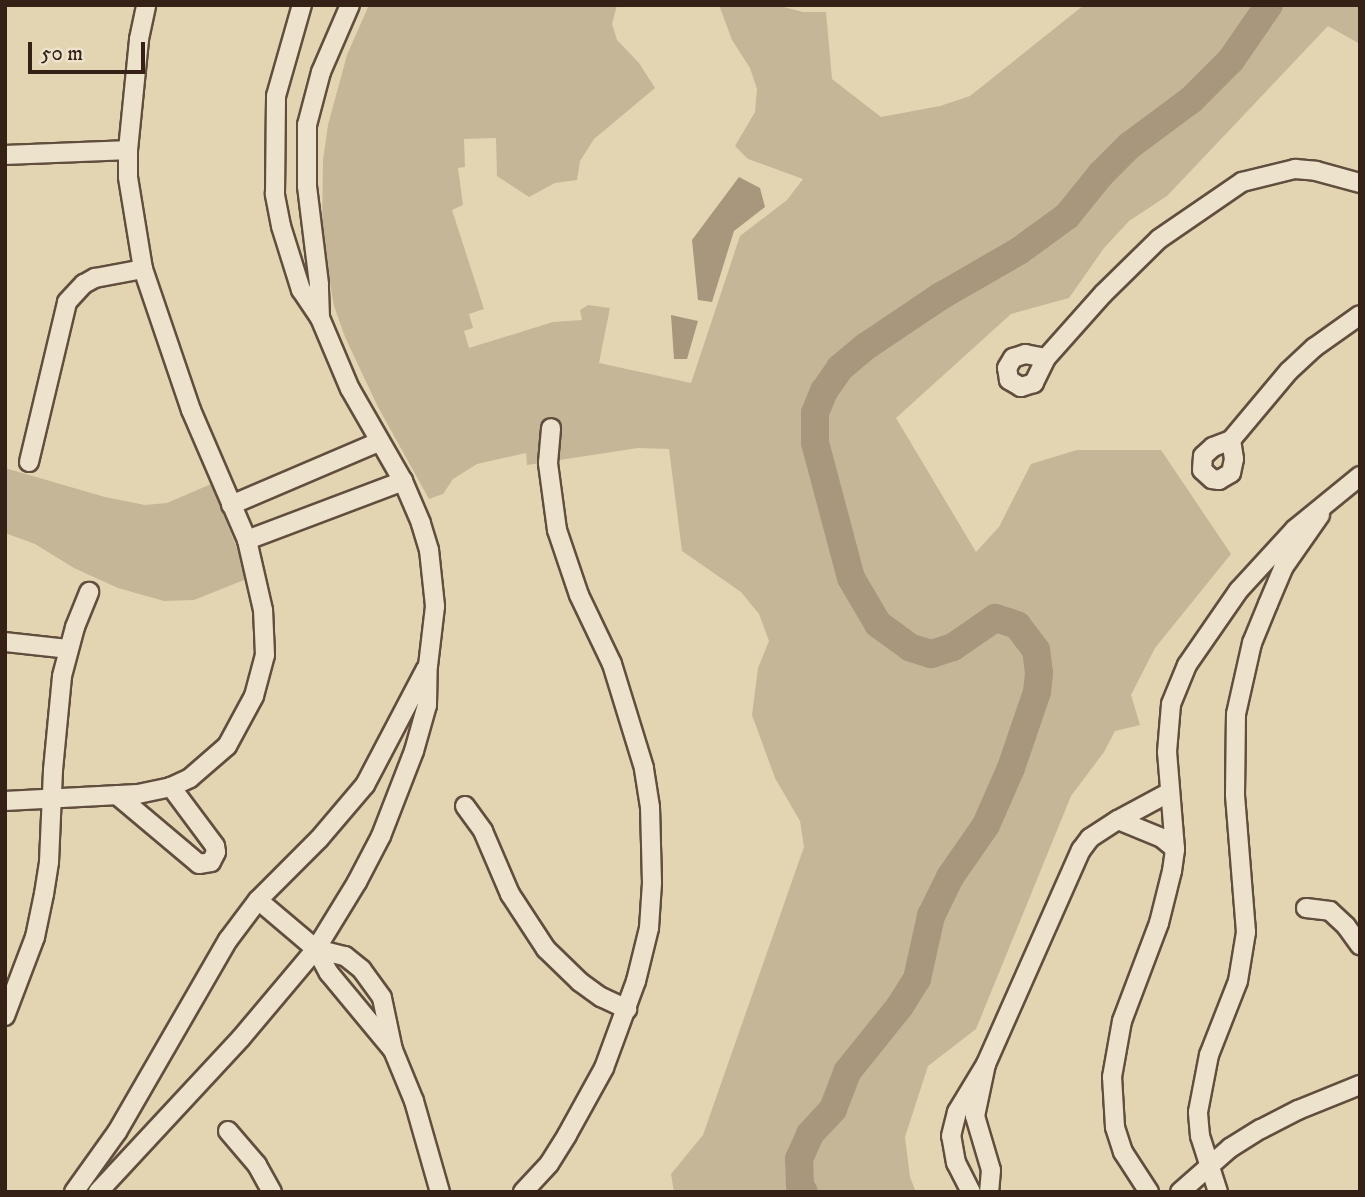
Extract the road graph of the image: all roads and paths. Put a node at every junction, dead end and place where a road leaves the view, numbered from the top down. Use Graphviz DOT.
graph roads {
  1 [pos="146,5"];
  2 [pos="302,5"];
  3 [pos="350,5"];
  4 [pos="128,150"];
  5 [pos="5,155"];
  6 [pos="1360,183"];
  7 [pos="143,269"];
  8 [pos="1360,315"];
  9 [pos="320,318"];
  10 [pos="1046,358"];
  11 [pos="551,428"];
  12 [pos="1231,440"];
  13 [pos="379,442"];
  14 [pos="29,462"];
  15 [pos="1360,477"];
  16 [pos="402,481"];
  17 [pos="1332,497"];
  18 [pos="231,505"];
  19 [pos="247,540"];
  20 [pos="89,592"];
  21 [pos="5,642"];
  22 [pos="68,649"];
  23 [pos="428,666"];
  24 [pos="171,787"];
  25 [pos="1170,792"];
  26 [pos="117,795"];
  27 [pos="52,797"];
  28 [pos="5,801"];
  29 [pos="465,806"];
  30 [pos="1118,820"];
  31 [pos="1175,849"];
  32 [pos="258,900"];
  33 [pos="1306,908"];
  34 [pos="1360,945"];
  35 [pos="316,949"];
  36 [pos="627,1009"];
  37 [pos="5,1016"];
  38 [pos="393,1050"];
  39 [pos="986,1063"];
  40 [pos="1360,1085"];
  41 [pos="228,1131"];
  42 [pos="1210,1164"];
  43 [pos="74,1192"];
  44 [pos="99,1192"];
  45 [pos="272,1192"];
  46 [pos="440,1192"];
  47 [pos="523,1192"];
  48 [pos="971,1192"];
  49 [pos="989,1192"];
  50 [pos="1149,1192"];
  51 [pos="1180,1192"];
  52 [pos="1218,1192"];
  1 -- 4 [label="street"];
  2 -- 9 [label="street"];
  3 -- 9 [label="street"];
  4 -- 5 [label="street"];
  4 -- 7 [label="street"];
  6 -- 10 [label="street"];
  7 -- 14 [label="street"];
  7 -- 18 [label="street"];
  8 -- 12 [label="street"];
  9 -- 13 [label="street"];
  11 -- 36 [label="street"];
  13 -- 16 [label="street"];
  13 -- 18 [label="street"];
  15 -- 17 [label="street"];
  16 -- 19 [label="street"];
  16 -- 23 [label="street"];
  17 -- 25 [label="street"];
  17 -- 42 [label="street"];
  18 -- 19 [label="street"];
  19 -- 24 [label="street"];
  20 -- 22 [label="street"];
  21 -- 22 [label="street"];
  22 -- 27 [label="street"];
  23 -- 32 [label="street"];
  23 -- 35 [label="street"];
  24 -- 26 [label="street"];
  24 -- 26 [label="street"];
  25 -- 30 [label="street"];
  25 -- 31 [label="street"];
  26 -- 27 [label="street"];
  27 -- 28 [label="street"];
  27 -- 37 [label="street"];
  29 -- 36 [label="street"];
  30 -- 31 [label="street"];
  30 -- 39 [label="street"];
  31 -- 50 [label="street"];
  32 -- 35 [label="street"];
  32 -- 43 [label="street"];
  33 -- 34 [label="street"];
  35 -- 38 [label="street"];
  35 -- 38 [label="street"];
  35 -- 44 [label="street"];
  36 -- 47 [label="street"];
  38 -- 46 [label="street"];
  39 -- 48 [label="street"];
  39 -- 49 [label="street"];
  40 -- 42 [label="street"];
  41 -- 45 [label="street"];
  42 -- 51 [label="street"];
  42 -- 52 [label="street"];
}
